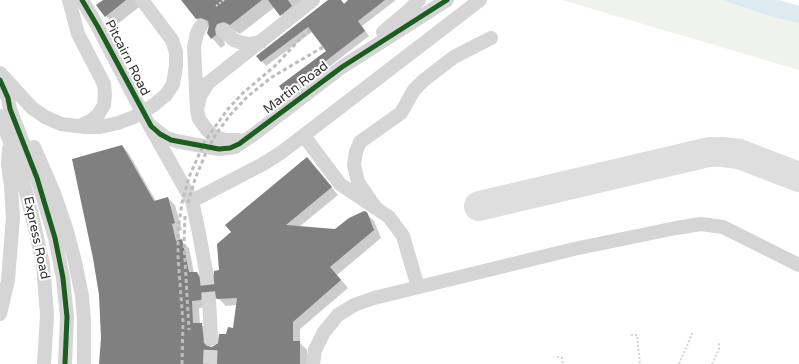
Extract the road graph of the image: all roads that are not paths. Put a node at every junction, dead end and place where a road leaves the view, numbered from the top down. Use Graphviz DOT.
graph roads {
  1 [pos="69,0"];
  2 [pos="82,0"];
  3 [pos="142,0"];
  4 [pos="313,0"];
  5 [pos="419,0"];
  6 [pos="447,0"];
  7 [pos="480,0"];
  8 [pos="202,26"];
  9 [pos="223,30"];
  10 [pos="491,38"];
  11 [pos="261,42"];
  12 [pos="0,73"];
  13 [pos="328,77"];
  14 [pos="0,80"];
  15 [pos="8,98"];
  16 [pos="197,110"];
  17 [pos="142,112"];
  18 [pos="0,116"];
  19 [pos="150,126"];
  20 [pos="77,127"];
  21 [pos="253,135"];
  22 [pos="304,136"];
  23 [pos="9,139"];
  24 [pos="192,201"];
  25 [pos="374,208"];
  26 [pos="9,260"];
  27 [pos="799,265"];
  28 [pos="206,271"];
  29 [pos="418,287"];
  30 [pos="0,293"];
  31 [pos="209,300"];
  32 [pos="0,314"];
  33 [pos="212,339"];
  34 [pos="44,364"];
  35 [pos="65,364"];
  36 [pos="84,364"];
  37 [pos="313,364"];
  1 -- 20 [label="street"];
  2 -- 17 [label="street, Pitcairn Road"];
  3 -- 17 [label="street"];
  4 -- 11 [label="street"];
  5 -- 13 [label="street"];
  6 -- 13 [label="street, Martin Road"];
  7 -- 22 [label="street"];
  8 -- 16 [label="street"];
  9 -- 11 [label="street"];
  10 -- 25 [label="street"];
  11 -- 16 [label="street"];
  12 -- 20 [label="street"];
  13 -- 21 [label="street, Martin Road"];
  14 -- 15 [label="street"];
  15 -- 35 [label="street"];
  15 -- 36 [label="street"];
  16 -- 21 [label="street"];
  17 -- 19 [label="street, Pitcairn Road"];
  17 -- 20 [label="street"];
  18 -- 23 [label="street, Express Road"];
  19 -- 21 [label="street, Martin Road"];
  19 -- 24 [label="street, Pitcairn Road"];
  22 -- 24 [label="street"];
  22 -- 25 [label="street"];
  23 -- 26 [label="street"];
  23 -- 34 [label="street, Express Road"];
  24 -- 28 [label="street, Pitcairn Road"];
  25 -- 29 [label="street"];
  26 -- 30 [label="street"];
  26 -- 32 [label="street"];
  27 -- 29 [label="street"];
  29 -- 37 [label="street"];
  31 -- 33 [label="street"];
}
